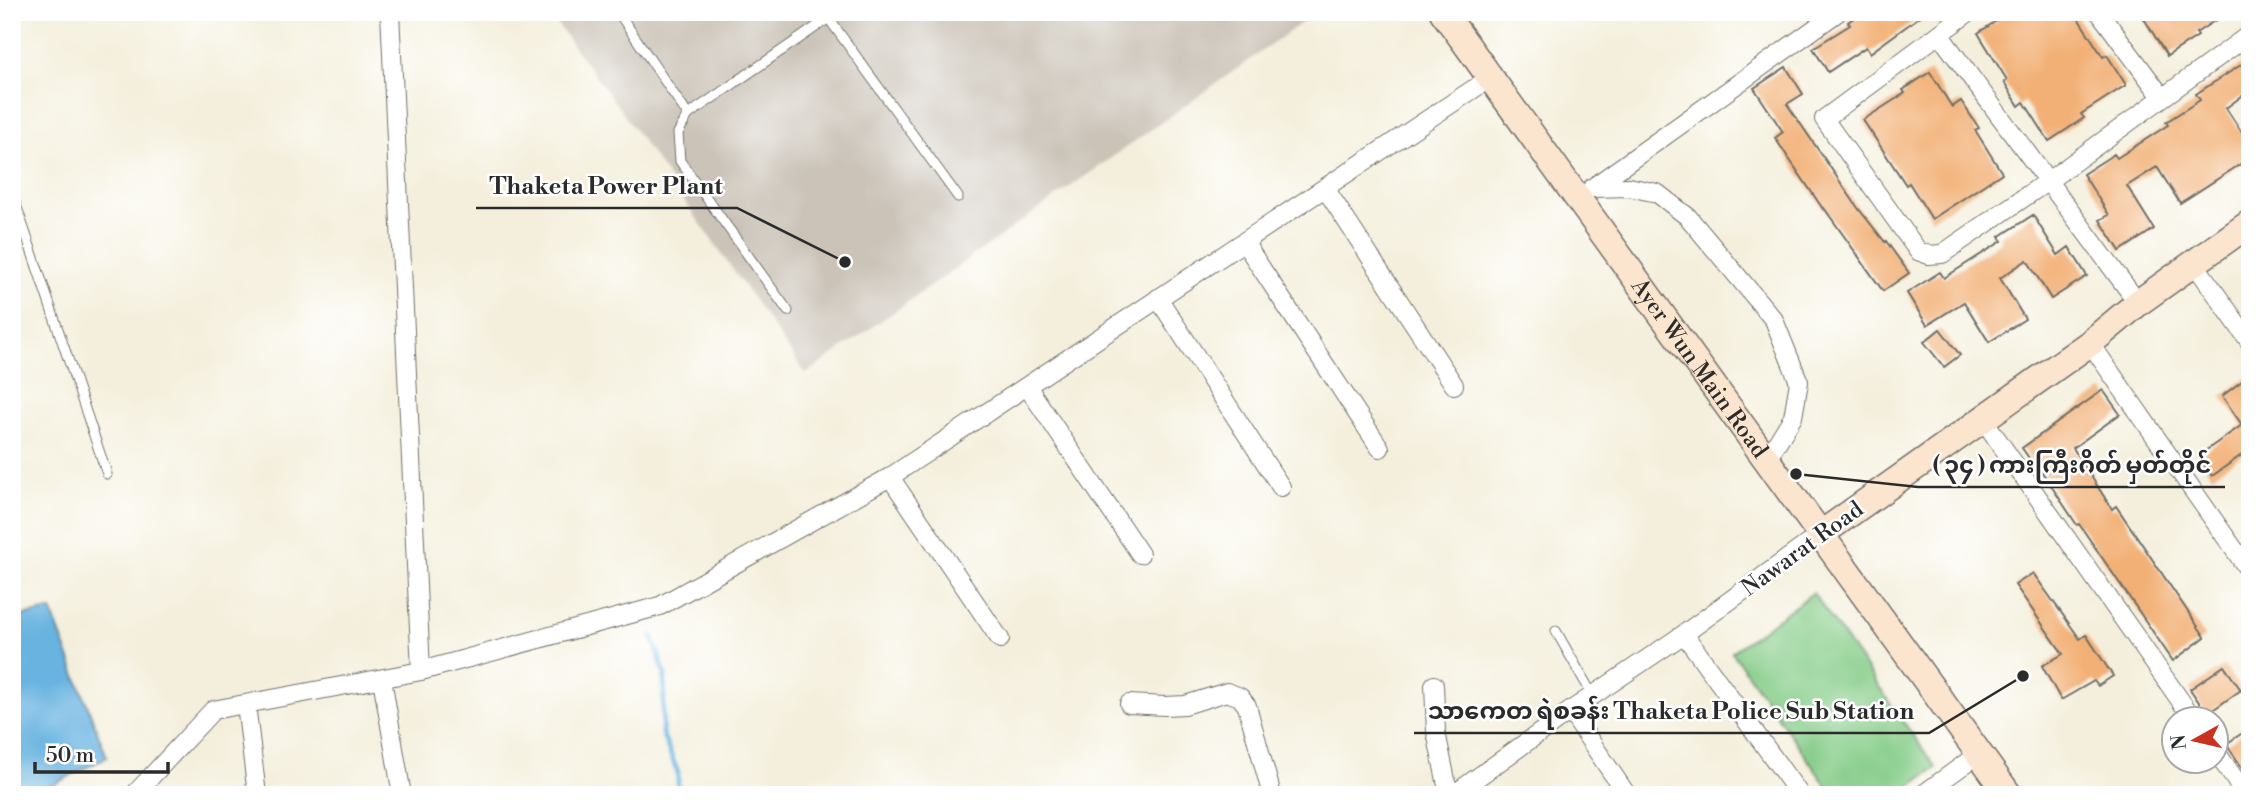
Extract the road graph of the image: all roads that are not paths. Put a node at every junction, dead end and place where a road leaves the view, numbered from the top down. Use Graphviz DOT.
graph roads {
  1 [pos="390,12"];
  2 [pos="618,12"];
  3 [pos="1443,12"];
  4 [pos="1838,12"];
  5 [pos="1969,12"];
  6 [pos="2099,12"];
  7 [pos="826,15"];
  8 [pos="1939,34"];
  9 [pos="2250,34"];
  10 [pos="1490,78"];
  11 [pos="2162,97"];
  12 [pos="688,115"];
  13 [pos="2048,181"];
  14 [pos="1325,188"];
  15 [pos="12,193"];
  16 [pos="1585,193"];
  17 [pos="958,197"];
  18 [pos="2250,223"];
  19 [pos="1244,242"];
  20 [pos="2194,263"];
  21 [pos="1158,298"];
  22 [pos="2138,303"];
  23 [pos="788,311"];
  24 [pos="2250,342"];
  25 [pos="2090,343"];
  26 [pos="1454,385"];
  27 [pos="1027,386"];
  28 [pos="1983,419"];
  29 [pos="1380,448"];
  30 [pos="1767,460"];
  31 [pos="107,474"];
  32 [pos="890,477"];
  33 [pos="1281,487"];
  34 [pos="1821,534"];
  35 [pos="1140,554"];
  36 [pos="2250,572"];
  37 [pos="1556,631"];
  38 [pos="1684,634"];
  39 [pos="1000,639"];
  40 [pos="421,671"];
  41 [pos="382,678"];
  42 [pos="1434,685"];
  43 [pos="1592,696"];
  44 [pos="246,704"];
  45 [pos="1129,704"];
  46 [pos="2185,706"];
  47 [pos="1570,711"];
  48 [pos="1980,753"];
  49 [pos="2230,771"];
  50 [pos="1456,793"];
  51 [pos="134,795"];
  52 [pos="257,795"];
  53 [pos="402,795"];
  54 [pos="1272,795"];
  55 [pos="1628,795"];
  56 [pos="1800,795"];
  57 [pos="1922,795"];
  58 [pos="2009,795"];
  59 [pos="2246,795"];
  1 -- 40 [label="street"];
  2 -- 12 [label="lane"];
  3 -- 10 [label="main road, Ayer Wun Main Road"];
  4 -- 16 [label="street"];
  5 -- 8 [label="street"];
  6 -- 11 [label="street"];
  7 -- 12 [label="lane"];
  7 -- 17 [label="lane"];
  8 -- 13 [label="street"];
  8 -- 13 [label="street"];
  9 -- 11 [label="street"];
  10 -- 14 [label="street"];
  10 -- 16 [label="main road, Ayer Wun Main Road"];
  11 -- 13 [label="street"];
  12 -- 23 [label="lane"];
  13 -- 22 [label="street"];
  14 -- 19 [label="street"];
  14 -- 26 [label="street"];
  15 -- 31 [label="lane"];
  16 -- 30 [label="main road, Ayer Wun Main Road"];
  16 -- 30 [label="street"];
  18 -- 20 [label="main road, Nawarat Road"];
  19 -- 21 [label="street"];
  19 -- 29 [label="street"];
  20 -- 22 [label="main road, Nawarat Road"];
  20 -- 24 [label="street"];
  21 -- 27 [label="street"];
  21 -- 33 [label="street"];
  22 -- 25 [label="main road, Nawarat Road"];
  25 -- 28 [label="main road, Nawarat Road"];
  25 -- 36 [label="street"];
  27 -- 32 [label="street"];
  27 -- 35 [label="street"];
  28 -- 34 [label="main road, Nawarat Road"];
  28 -- 46 [label="street"];
  30 -- 34 [label="main road, Ayer Wun Main Road"];
  32 -- 39 [label="street"];
  32 -- 40 [label="street"];
  34 -- 38 [label="street, Nawarat Road"];
  34 -- 48 [label="main road, Ayer Wun Main Road"];
  37 -- 43 [label="lane"];
  38 -- 43 [label="street, Nawarat Road"];
  38 -- 56 [label="street"];
  40 -- 41 [label="street"];
  41 -- 44 [label="street"];
  41 -- 53 [label="street"];
  42 -- 50 [label="street"];
  43 -- 47 [label="street, Nawarat Road"];
  44 -- 51 [label="street"];
  44 -- 52 [label="street"];
  45 -- 54 [label="street"];
  47 -- 50 [label="street, Nawarat Road"];
  47 -- 55 [label="street"];
  48 -- 57 [label="street"];
  48 -- 58 [label="main road, Ayer Wun Main Road"];
  49 -- 59 [label="street"];
}
